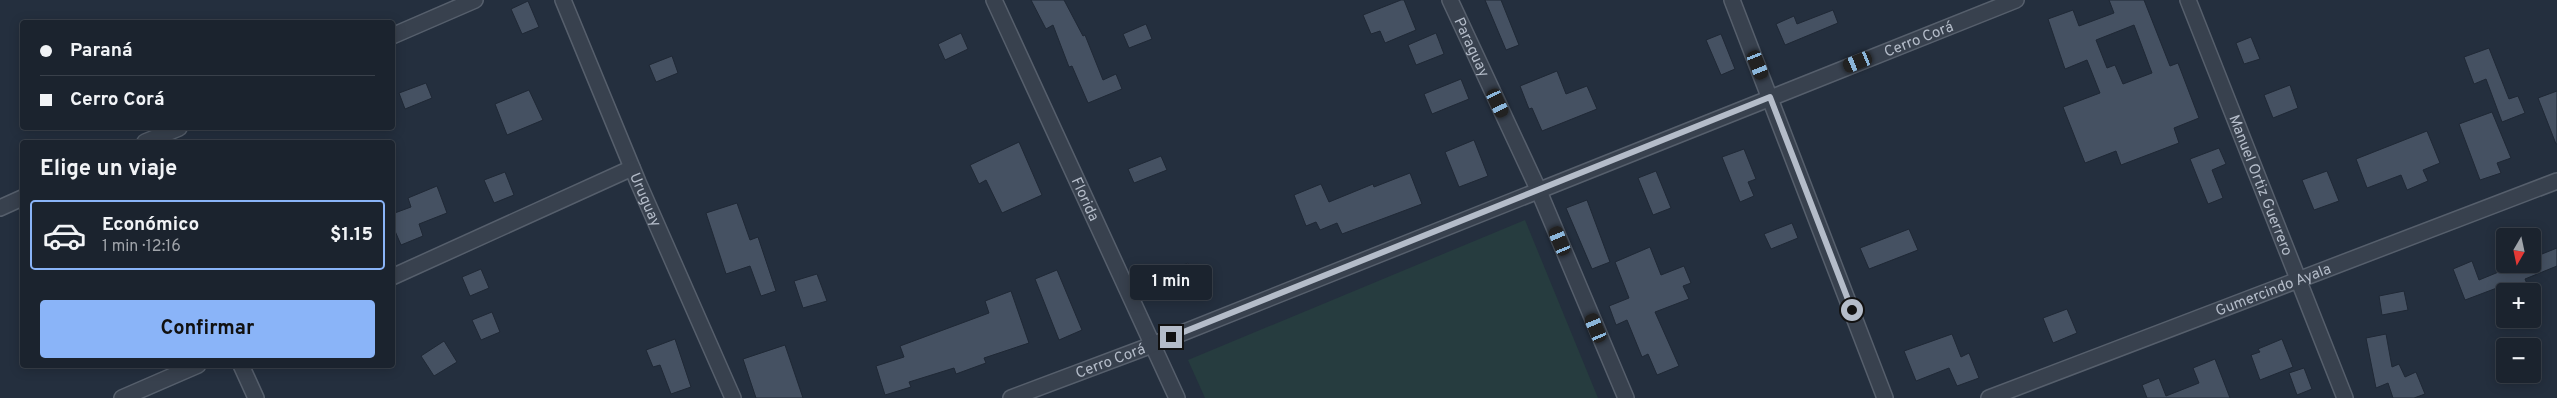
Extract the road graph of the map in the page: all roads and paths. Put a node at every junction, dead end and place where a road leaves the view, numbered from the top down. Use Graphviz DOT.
graph roads {
  1 [pos="475,0"];
  2 [pos="564,0"];
  3 [pos="994,0"];
  4 [pos="1450,0"];
  5 [pos="1732,0"];
  6 [pos="2016,0"];
  7 [pos="2188,0"];
  8 [pos="395,35"];
  9 [pos="1770,97"];
  10 [pos="174,130"];
  11 [pos="152,140"];
  12 [pos="632,168"];
  13 [pos="2557,181"];
  14 [pos="1538,189"];
  15 [pos="20,199"];
  16 [pos="0,208"];
  17 [pos="395,277"];
  18 [pos="2298,280"];
  19 [pos="1152,345"];
  20 [pos="191,368"];
  21 [pos="242,368"];
  22 [pos="122,398"];
  23 [pos="256,398"];
  24 [pos="733,398"];
  25 [pos="1011,398"];
  26 [pos="1176,398"];
  27 [pos="1626,398"];
  28 [pos="1885,398"];
  29 [pos="1989,398"];
  30 [pos="2345,398"];
  1 -- 8 [label="street"];
  2 -- 12 [label="street, Uruguay"];
  3 -- 19 [label="street, Florida"];
  4 -- 14 [label="street, Paraguay"];
  5 -- 9 [label="street"];
  6 -- 9 [label="street, Cerro Corá"];
  7 -- 18 [label="street, Manuel Ortiz Guerrero"];
  9 -- 14 [label="street, Cerro Corá"];
  9 -- 28 [label="street"];
  10 -- 11 [label="street"];
  12 -- 17 [label="street"];
  12 -- 24 [label="street, Uruguay"];
  13 -- 18 [label="street, Gumercindo Ayala"];
  14 -- 19 [label="street, Cerro Corá"];
  14 -- 27 [label="street, Paraguay"];
  15 -- 16 [label="street"];
  18 -- 29 [label="street, Gumercindo Ayala"];
  18 -- 30 [label="street, Manuel Ortiz Guerrero"];
  19 -- 25 [label="street, Cerro Corá"];
  19 -- 26 [label="street, Florida"];
  20 -- 22 [label="street"];
  21 -- 23 [label="street"];
}
